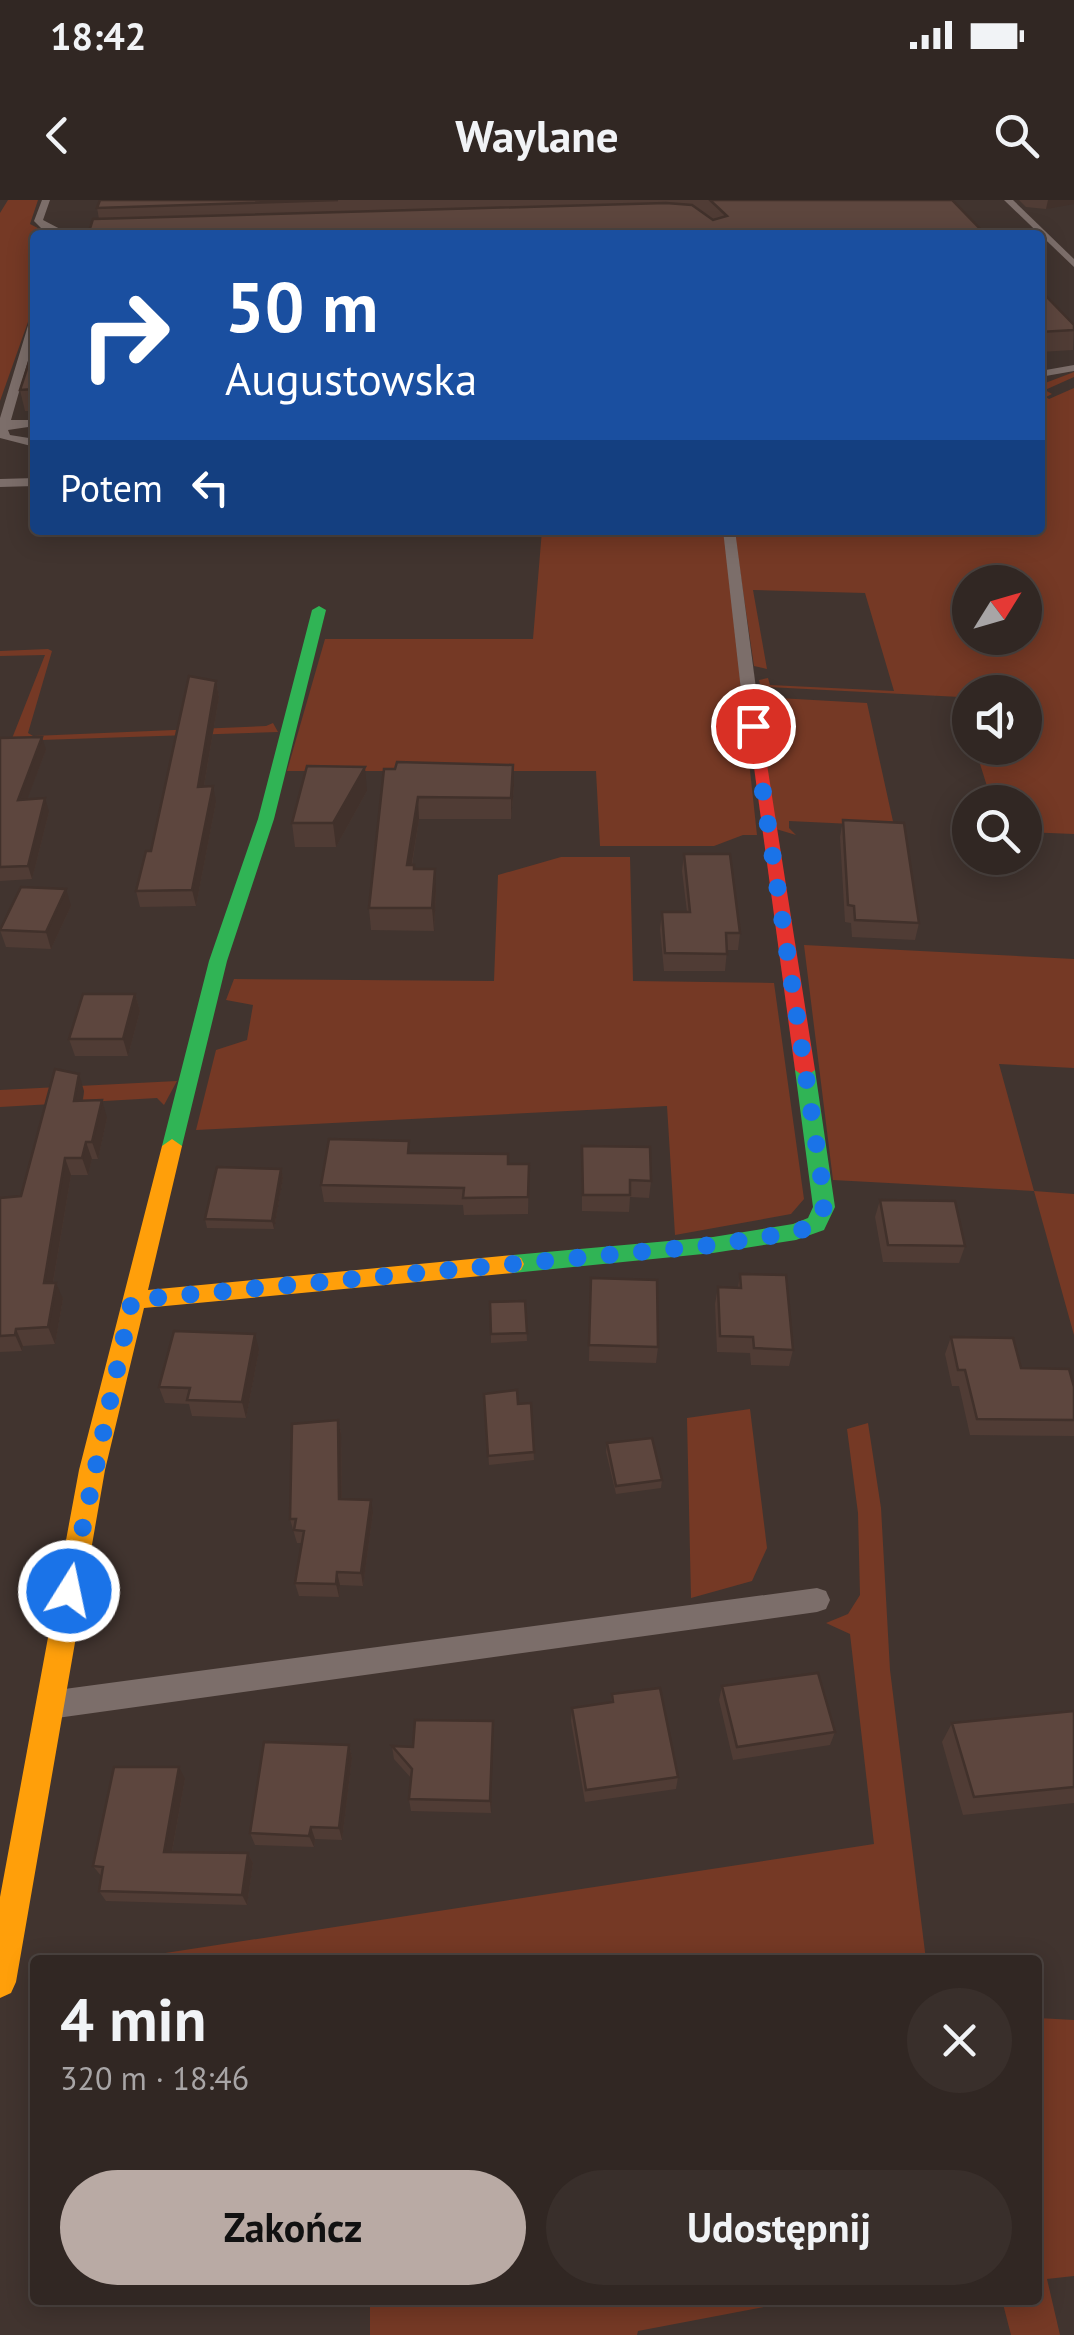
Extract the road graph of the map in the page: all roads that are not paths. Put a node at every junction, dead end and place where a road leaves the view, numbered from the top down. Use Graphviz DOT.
graph roads {
  1 [pos="46,200"];
  2 [pos="1008,200"];
  3 [pos="48,230"];
  4 [pos="1039,230"];
  5 [pos="1045,236"];
  6 [pos="1074,264"];
  7 [pos="30,335"];
  8 [pos="1074,368"];
  9 [pos="1045,373"];
  10 [pos="30,423"];
  11 [pos="2,424"];
  12 [pos="30,443"];
  13 [pos="30,482"];
  14 [pos="0,484"];
  15 [pos="730,535"];
  16 [pos="319,610"];
  17 [pos="753,726"];
  18 [pos="132,1300"];
  19 [pos="816,1600"];
  20 [pos="48,1706"];
  21 [pos="0,1982"];
  1 -- 3 [label="lane"];
  2 -- 4 [label="lane"];
  5 -- 6 [label="lane"];
  7 -- 11 [label="lane"];
  8 -- 9 [label="lane"];
  10 -- 11 [label="lane"];
  11 -- 12 [label="lane"];
  13 -- 14 [label="lane"];
  15 -- 17 [label="lane"];
  16 -- 18 [label="street"];
  17 -- 18 [label="street"];
  18 -- 20 [label="street"];
  19 -- 20 [label="lane"];
  20 -- 21 [label="street"];
}
